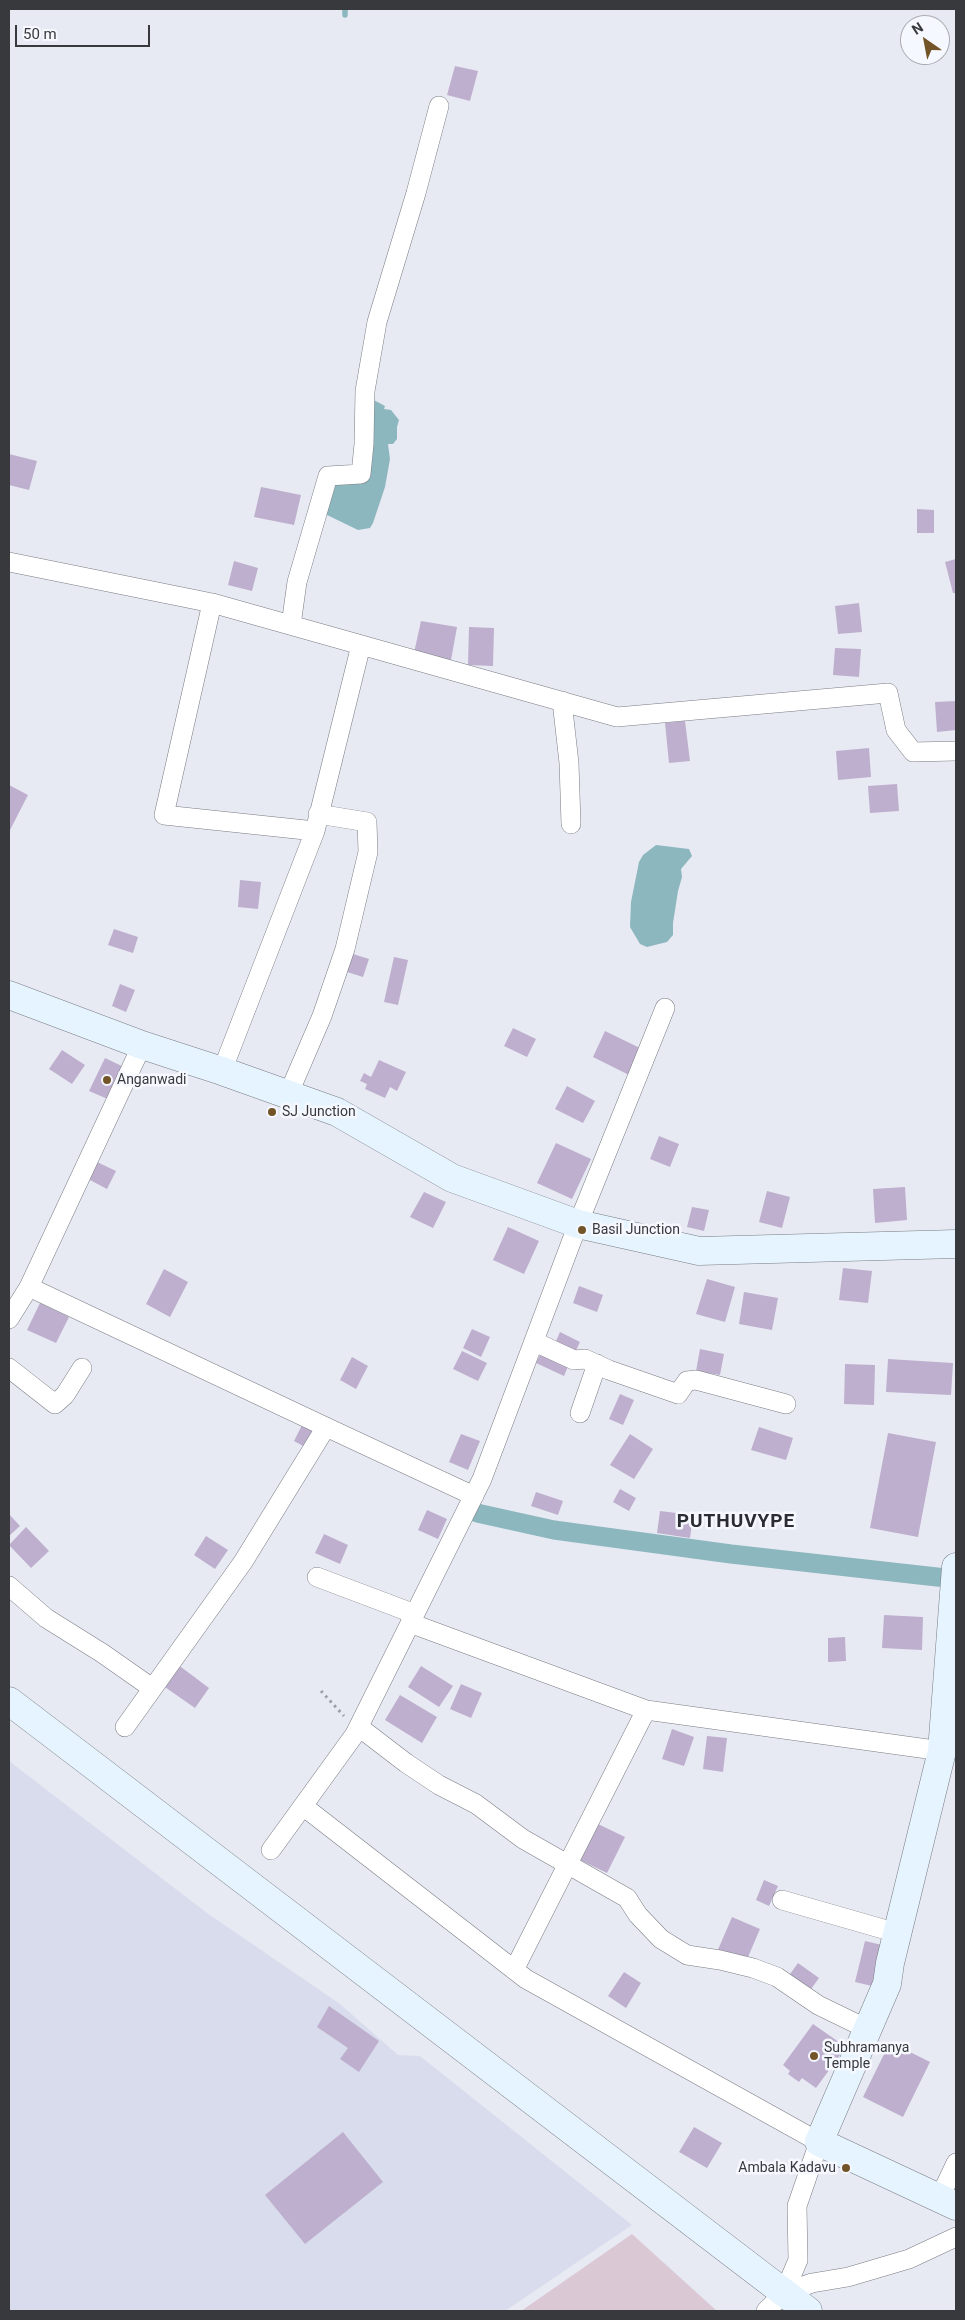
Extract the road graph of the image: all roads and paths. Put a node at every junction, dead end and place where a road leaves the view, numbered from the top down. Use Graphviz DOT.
graph roads {
  1 [pos="439,106"];
  2 [pos="9,562"];
  3 [pos="212,603"];
  4 [pos="291,625"];
  5 [pos="361,645"];
  6 [pos="562,701"];
  7 [pos="956,751"];
  8 [pos="316,822"];
  9 [pos="571,824"];
  10 [pos="9,995"];
  11 [pos="666,1008"];
  12 [pos="142,1045"];
  13 [pos="222,1071"];
  14 [pos="288,1096"];
  15 [pos="578,1224"];
  16 [pos="956,1244"];
  17 [pos="30,1287"];
  18 [pos="9,1319"];
  19 [pos="535,1342"];
  20 [pos="597,1364"];
  21 [pos="9,1368"];
  22 [pos="82,1368"];
  23 [pos="786,1404"];
  24 [pos="580,1413"];
  25 [pos="326,1427"];
  26 [pos="474,1496"];
  27 [pos="956,1567"];
  28 [pos="317,1577"];
  29 [pos="9,1586"];
  30 [pos="413,1618"];
  31 [pos="152,1688"];
  32 [pos="321,1691"];
  33 [pos="9,1701"];
  34 [pos="646,1710"];
  35 [pos="358,1727"];
  36 [pos="124,1728"];
  37 [pos="942,1751"];
  38 [pos="302,1806"];
  39 [pos="271,1850"];
  40 [pos="568,1864"];
  41 [pos="782,1900"];
  42 [pos="898,1933"];
  43 [pos="514,1970"];
  44 [pos="868,2026"];
  45 [pos="819,2142"];
  46 [pos="956,2163"];
  47 [pos="948,2203"];
  48 [pos="956,2237"];
  49 [pos="775,2302"];
  50 [pos="808,2311"];
  1 -- 4 [label="street"];
  2 -- 3 [label="street"];
  3 -- 4 [label="street"];
  3 -- 8 [label="street"];
  4 -- 5 [label="street"];
  5 -- 6 [label="street"];
  5 -- 8 [label="street"];
  6 -- 7 [label="street"];
  6 -- 9 [label="street"];
  8 -- 13 [label="street"];
  8 -- 14 [label="street"];
  10 -- 12 [label="main road"];
  11 -- 15 [label="street"];
  12 -- 13 [label="main road"];
  12 -- 17 [label="street"];
  13 -- 14 [label="main road"];
  14 -- 15 [label="main road"];
  15 -- 16 [label="main road"];
  15 -- 19 [label="street"];
  17 -- 18 [label="street"];
  17 -- 25 [label="street"];
  19 -- 20 [label="street"];
  19 -- 26 [label="street"];
  20 -- 23 [label="street"];
  20 -- 24 [label="street"];
  21 -- 22 [label="street"];
  25 -- 26 [label="street"];
  25 -- 31 [label="street"];
  26 -- 30 [label="street"];
  27 -- 37 [label="main road"];
  28 -- 30 [label="street"];
  29 -- 31 [label="street"];
  30 -- 34 [label="street"];
  30 -- 35 [label="street"];
  31 -- 36 [label="street"];
  32 -- 35 [label="path"];
  33 -- 49 [label="main road"];
  34 -- 37 [label="street"];
  34 -- 40 [label="street"];
  35 -- 38 [label="street"];
  35 -- 40 [label="street"];
  37 -- 42 [label="main road"];
  38 -- 39 [label="street"];
  38 -- 43 [label="street"];
  40 -- 43 [label="street"];
  40 -- 44 [label="street"];
  41 -- 42 [label="street"];
  42 -- 44 [label="main road"];
  43 -- 45 [label="street"];
  44 -- 45 [label="main road"];
  45 -- 47 [label="main road"];
  45 -- 49 [label="street"];
  46 -- 47 [label="street"];
  48 -- 49 [label="street"];
  49 -- 50 [label="main road"];
}
